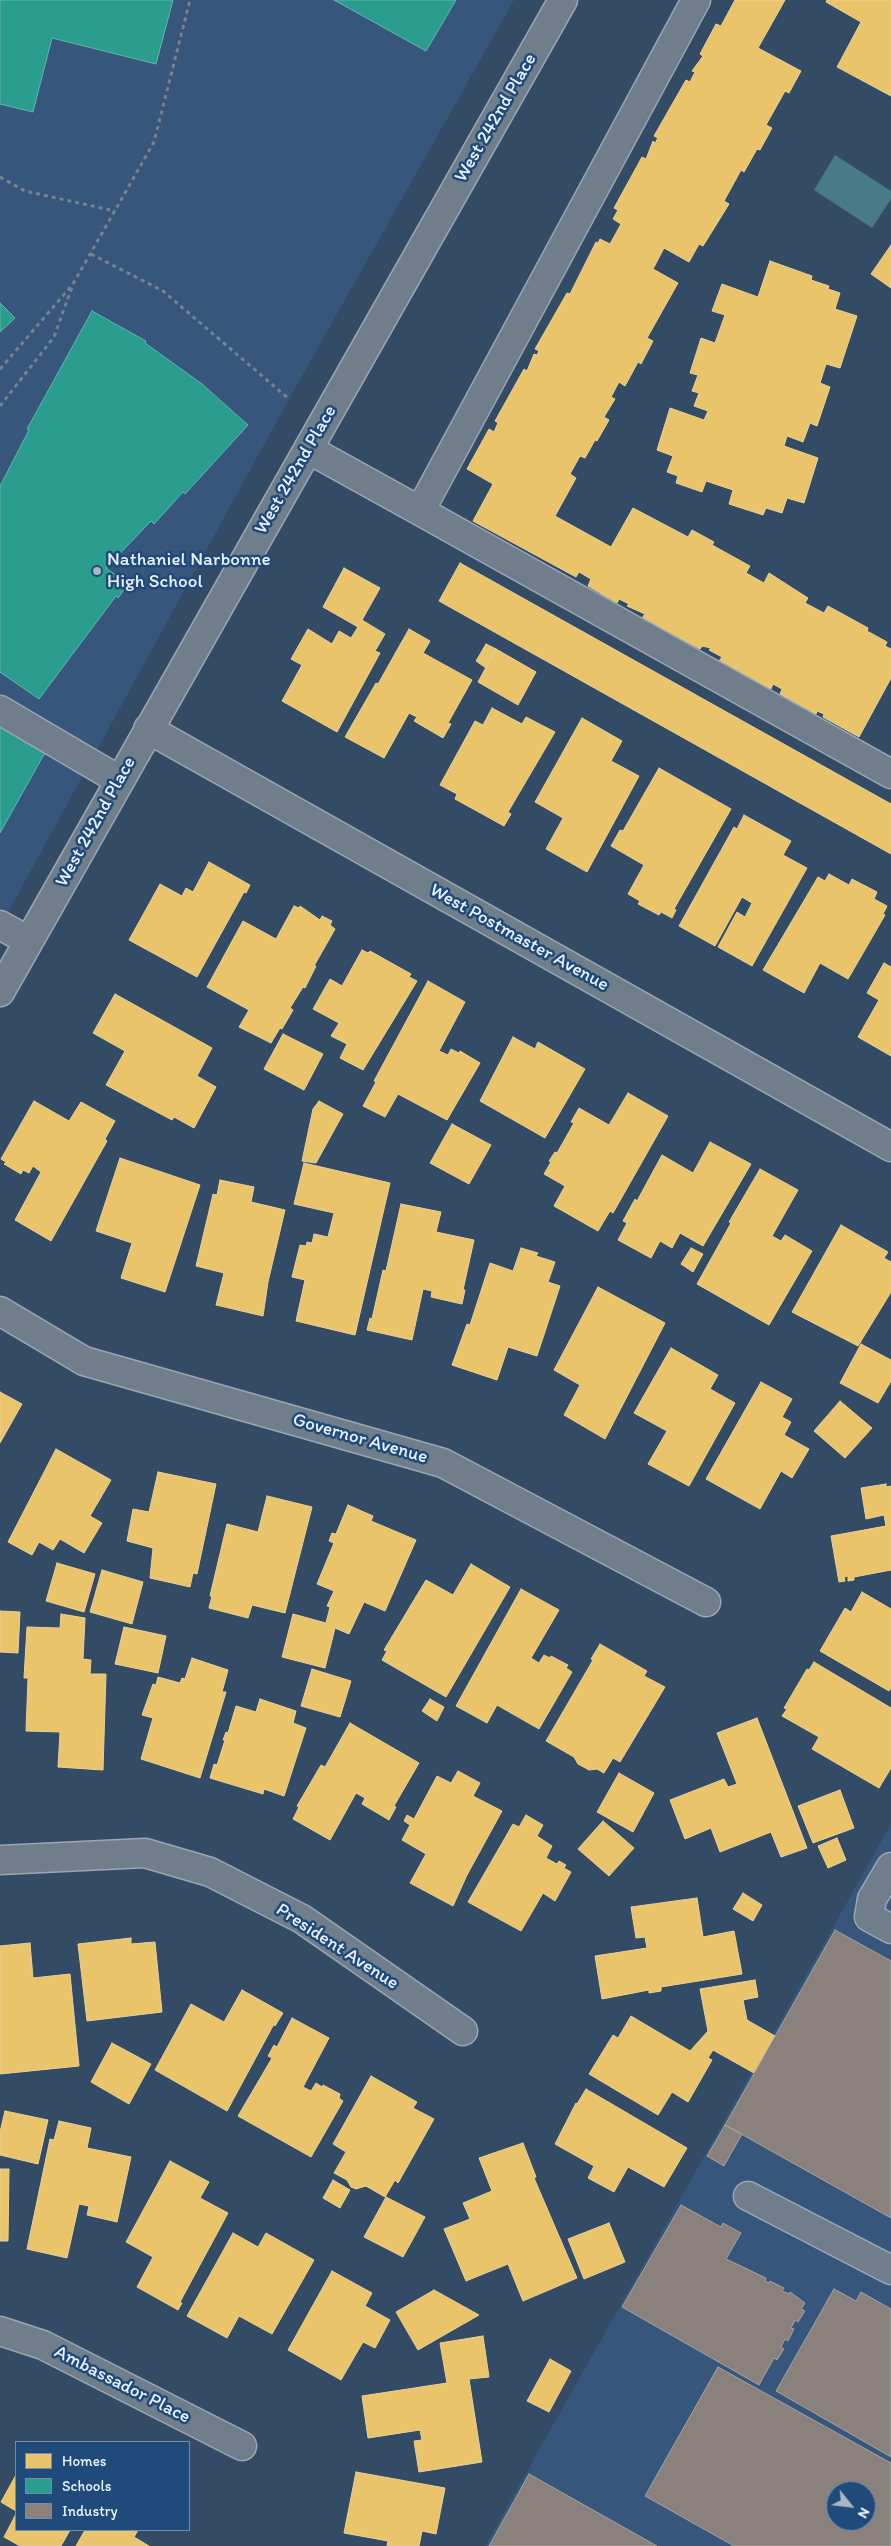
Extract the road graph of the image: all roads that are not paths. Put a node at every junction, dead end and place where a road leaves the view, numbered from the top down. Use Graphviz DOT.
graph roads {
  1 [pos="563,0"];
  2 [pos="696,0"];
  3 [pos="308,449"];
  4 [pos="420,511"];
  5 [pos="0,710"];
  6 [pos="148,729"];
  7 [pos="891,774"];
  8 [pos="119,780"];
  9 [pos="0,925"];
  10 [pos="29,941"];
  11 [pos="0,992"];
  12 [pos="891,1146"];
  13 [pos="0,1311"];
  14 [pos="706,1602"];
  15 [pos="0,1860"];
  16 [pos="891,1866"];
  17 [pos="891,1929"];
  18 [pos="463,2031"];
  19 [pos="748,2196"];
  20 [pos="891,2270"];
  21 [pos="0,2331"];
  22 [pos="242,2446"];
  1 -- 3 [label="street, West 242nd Place"];
  2 -- 4 [label="street"];
  3 -- 4 [label="street"];
  3 -- 6 [label="street, West 242nd Place"];
  4 -- 7 [label="street"];
  5 -- 8 [label="street"];
  6 -- 8 [label="street, West 242nd Place"];
  6 -- 12 [label="street, West Postmaster Avenue"];
  8 -- 10 [label="street, West 242nd Place"];
  9 -- 10 [label="street"];
  10 -- 11 [label="street, West 242nd Place"];
  13 -- 14 [label="street, Governor Avenue"];
  15 -- 18 [label="street, President Avenue"];
  16 -- 17 [label="street"];
  19 -- 20 [label="street"];
  21 -- 22 [label="street, Ambassador Place"];
}
